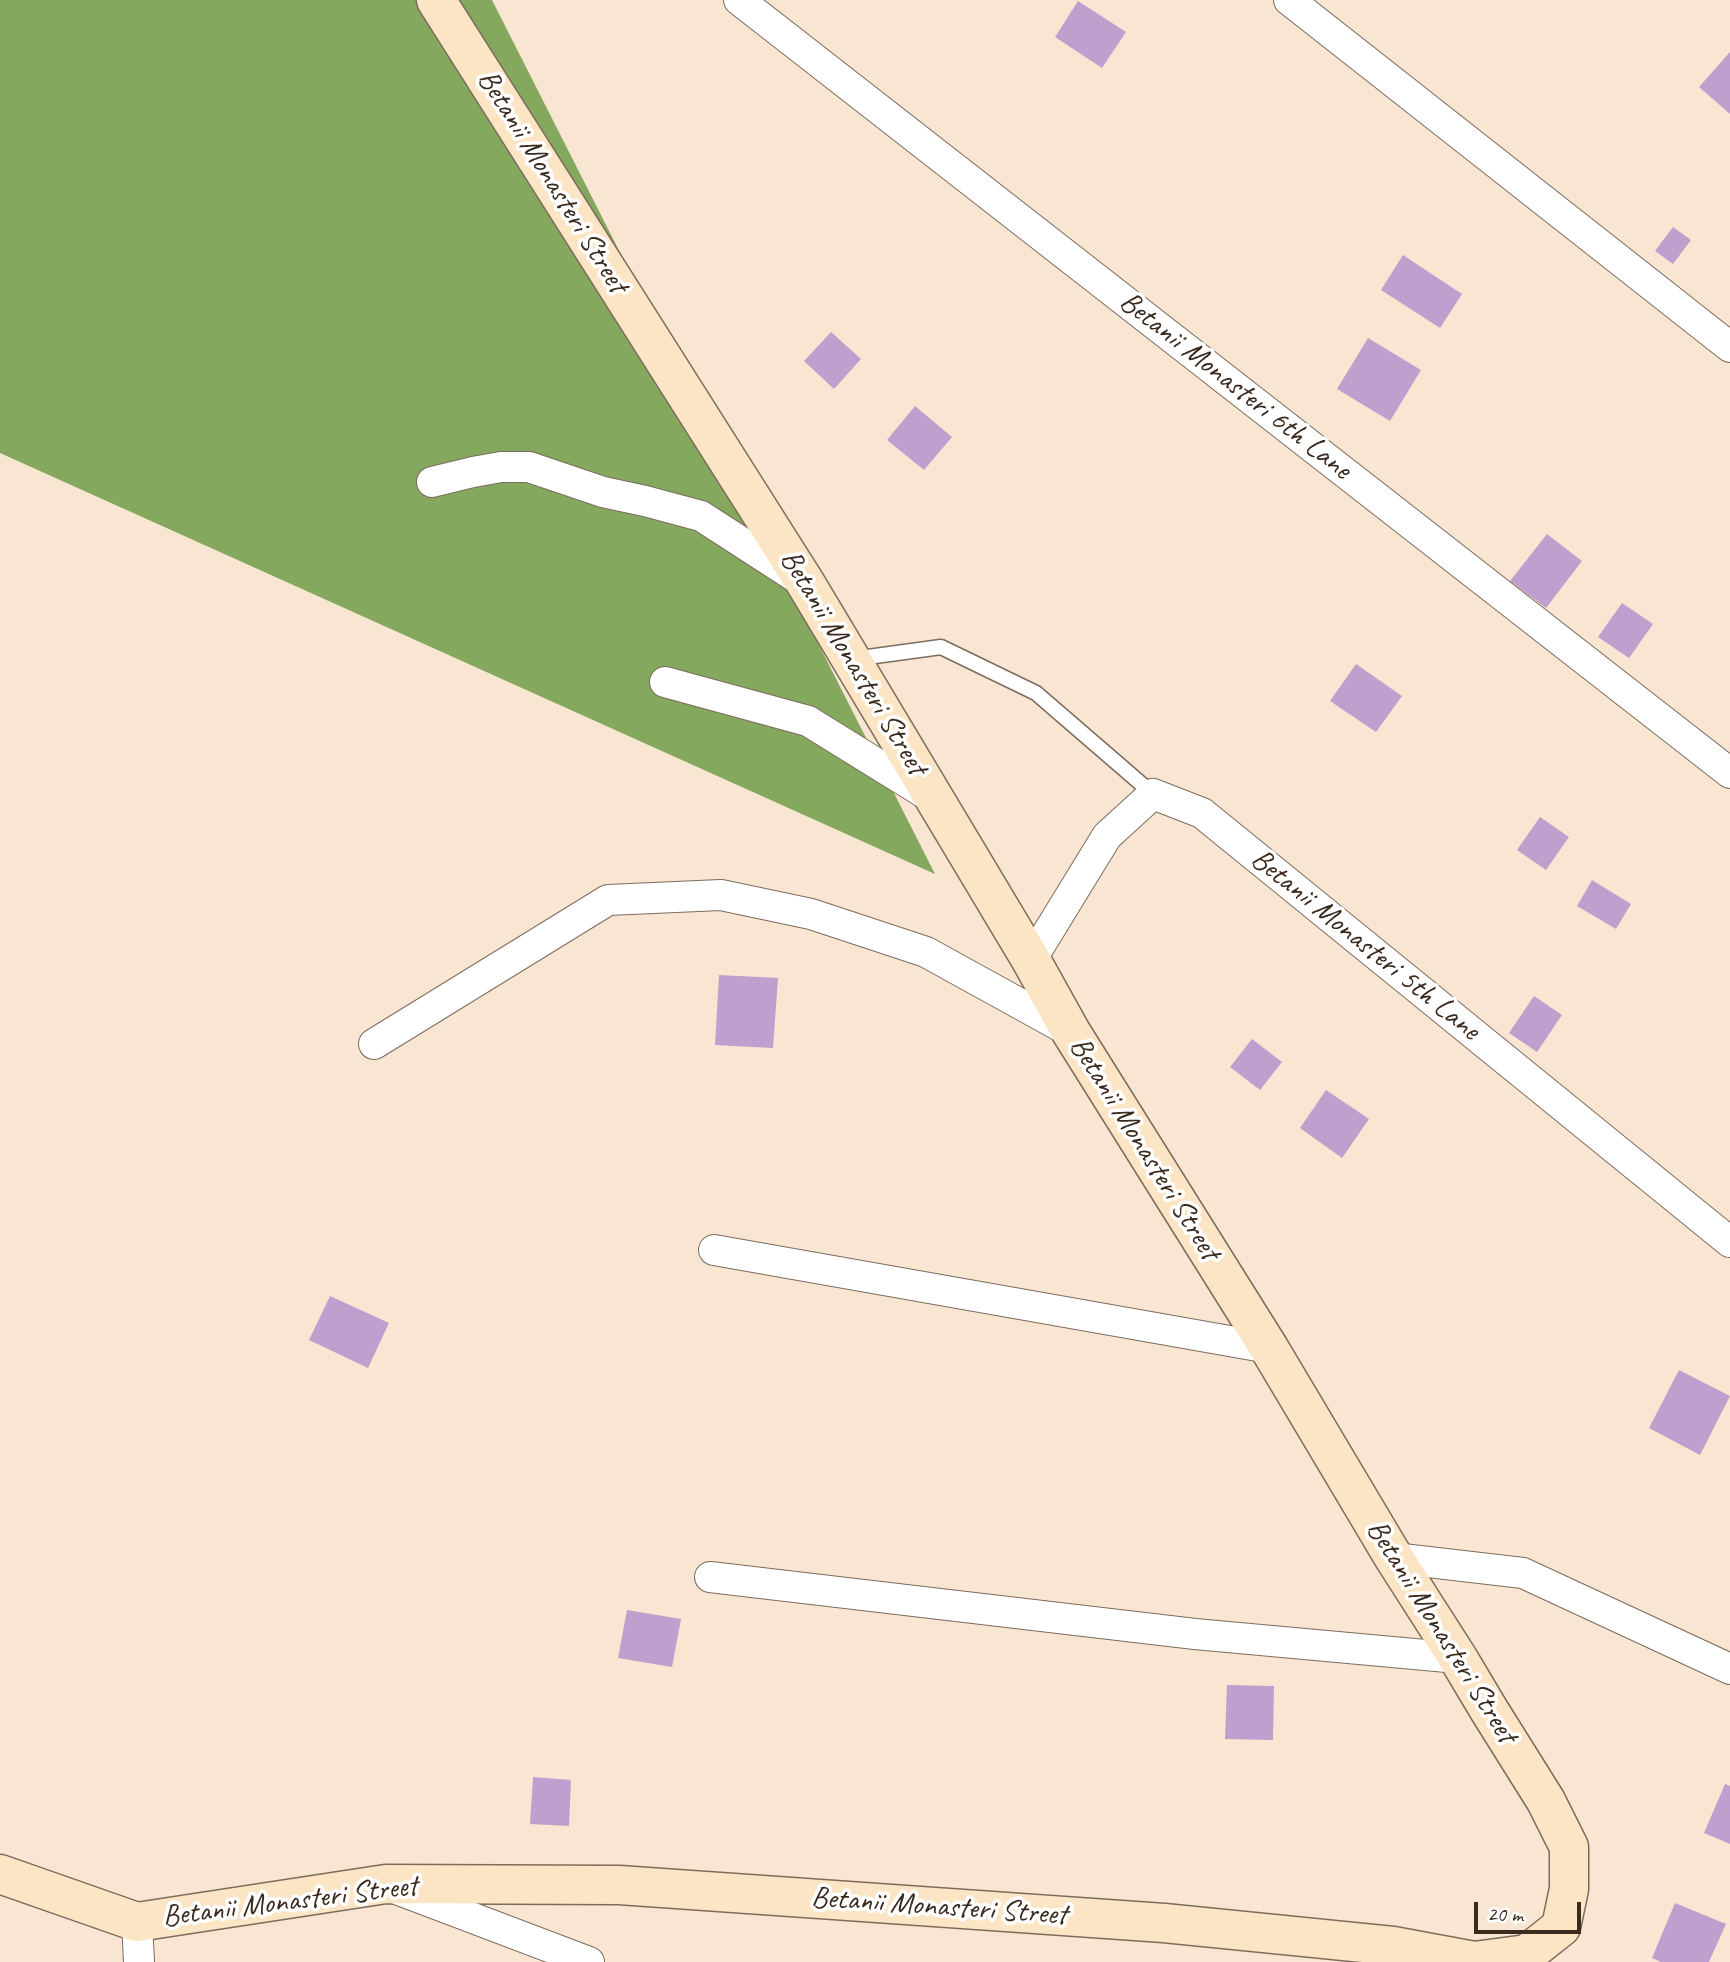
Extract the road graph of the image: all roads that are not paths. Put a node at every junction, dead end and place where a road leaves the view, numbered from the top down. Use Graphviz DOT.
graph roads {
  1 [pos="436,0"];
  2 [pos="739,0"];
  3 [pos="1289,0"];
  4 [pos="1730,347"];
  5 [pos="432,482"];
  6 [pos="806,584"];
  7 [pos="851,659"];
  8 [pos="664,682"];
  9 [pos="1730,773"];
  10 [pos="1153,794"];
  11 [pos="935,799"];
  12 [pos="1031,960"];
  13 [pos="1071,1032"];
  14 [pos="374,1044"];
  15 [pos="1730,1242"];
  16 [pos="714,1250"];
  17 [pos="1269,1348"];
  18 [pos="1394,1558"];
  19 [pos="710,1577"];
  20 [pos="1458,1658"];
  21 [pos="1730,1669"];
  22 [pos="0,1874"];
  23 [pos="386,1884"];
  24 [pos="137,1922"];
  25 [pos="1475,1961"];
  26 [pos="139,1962"];
  27 [pos="589,1962"];
  1 -- 6 [label="street, Betanii Monasteri Street"];
  2 -- 9 [label="street, Betanii Monasteri 6th Lane"];
  3 -- 4 [label="street"];
  5 -- 6 [label="street"];
  6 -- 7 [label="street, Betanii Monasteri Street"];
  7 -- 10 [label="lane"];
  7 -- 11 [label="street, Betanii Monasteri Street"];
  8 -- 11 [label="street"];
  10 -- 12 [label="street"];
  10 -- 15 [label="street, Betanii Monasteri 5th Lane"];
  11 -- 12 [label="street, Betanii Monasteri Street"];
  12 -- 13 [label="street, Betanii Monasteri Street"];
  13 -- 14 [label="street"];
  13 -- 17 [label="street, Betanii Monasteri Street"];
  16 -- 17 [label="street"];
  17 -- 18 [label="street, Betanii Monasteri Street"];
  18 -- 20 [label="street, Betanii Monasteri Street"];
  18 -- 21 [label="street"];
  19 -- 20 [label="street"];
  20 -- 25 [label="street, Betanii Monasteri Street"];
  22 -- 24 [label="street, Betanii Monasteri Street"];
  23 -- 24 [label="street, Betanii Monasteri Street"];
  23 -- 25 [label="street, Betanii Monasteri Street"];
  23 -- 27 [label="street"];
  24 -- 26 [label="street"];
}
